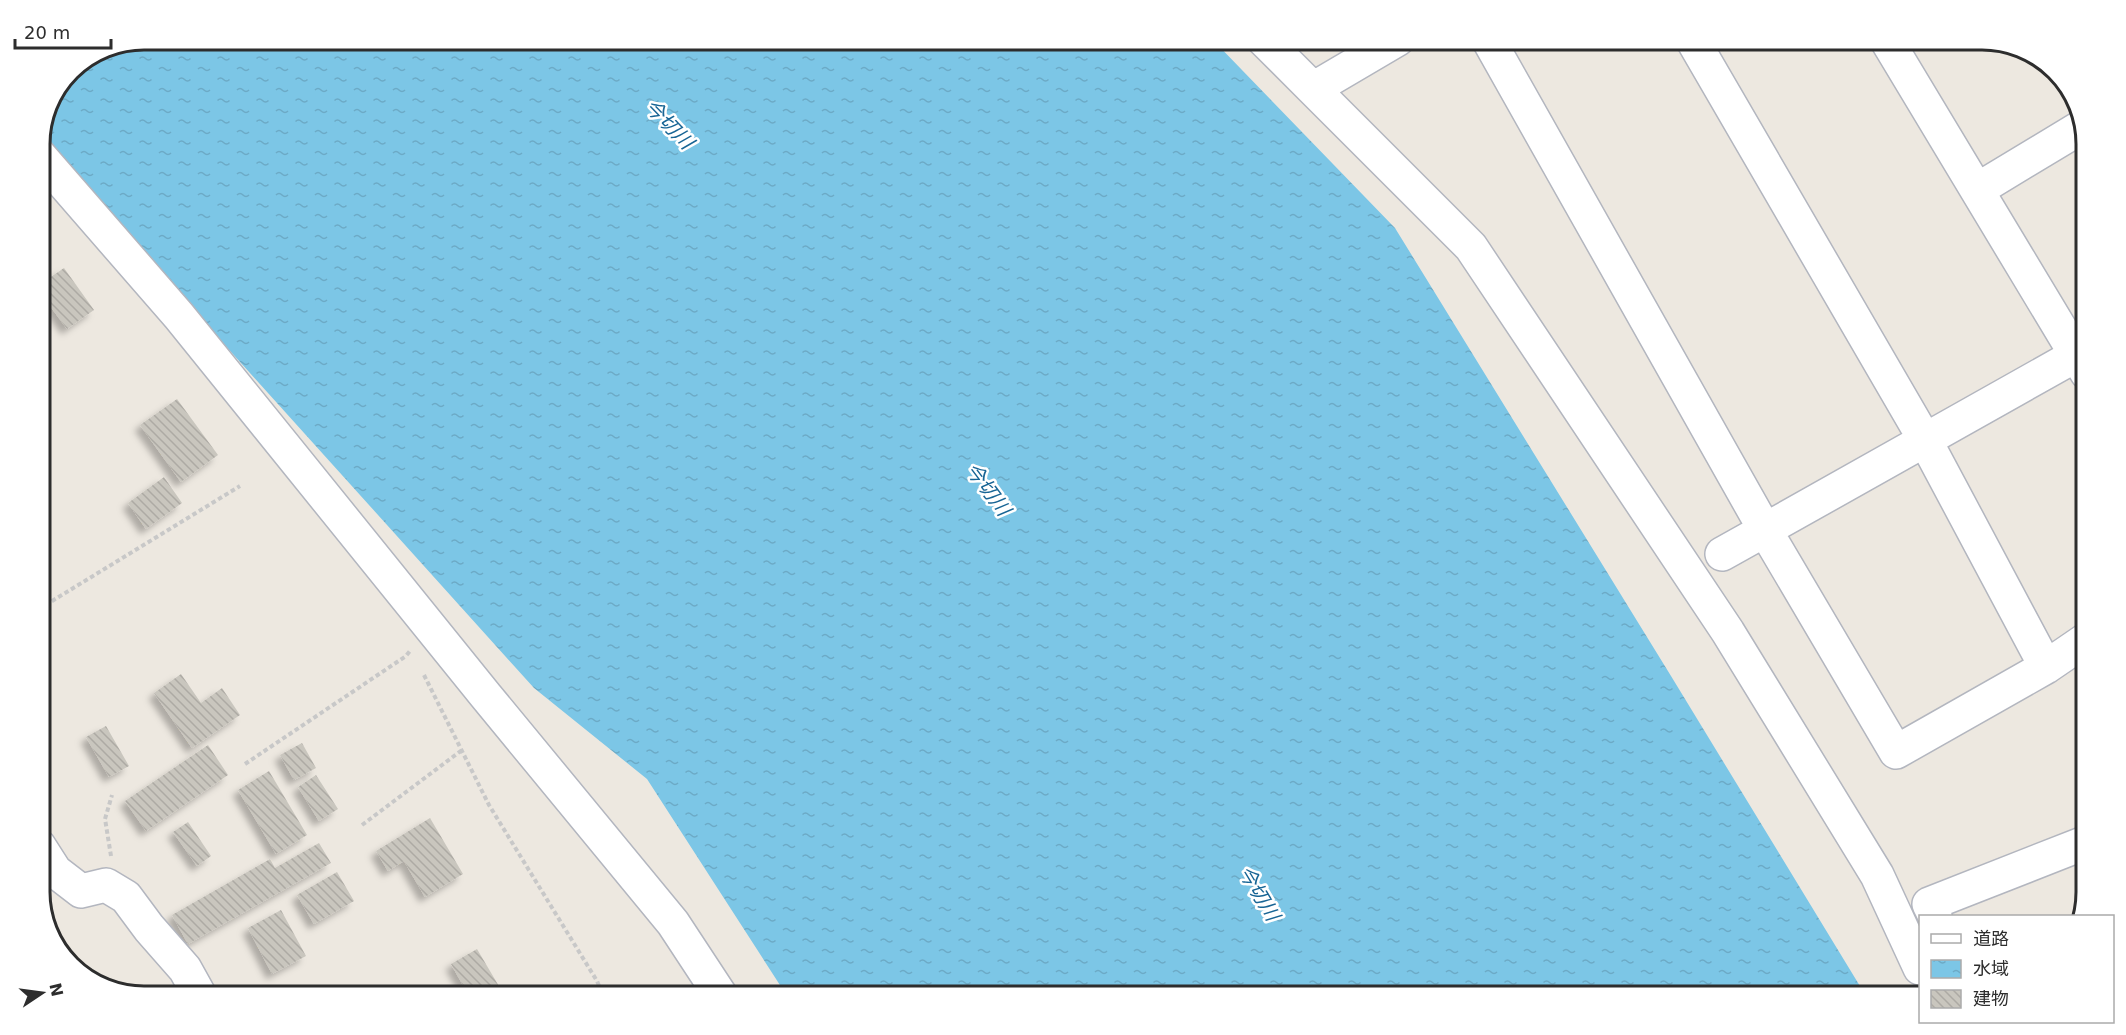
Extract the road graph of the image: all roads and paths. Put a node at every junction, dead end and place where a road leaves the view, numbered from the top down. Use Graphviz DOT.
graph roads {
  1 [pos="1274,50"];
  2 [pos="1379,50"];
  3 [pos="1494,50"];
  4 [pos="1698,50"];
  5 [pos="1893,50"];
  6 [pos="1313,89"];
  7 [pos="2075,131"];
  8 [pos="50,168"];
  9 [pos="1977,190"];
  10 [pos="2076,348"];
  11 [pos="2076,363"];
  12 [pos="1925,440"];
  13 [pos="240,486"];
  14 [pos="1765,530"];
  15 [pos="1722,554"];
  16 [pos="50,602"];
  17 [pos="2076,646"];
  18 [pos="416,660"];
  19 [pos="2046,666"];
  20 [pos="421,670"];
  21 [pos="462,750"];
  22 [pos="245,764"];
  23 [pos="112,795"];
  24 [pos="363,825"];
  25 [pos="2076,846"];
  26 [pos="50,863"];
  27 [pos="117,892"];
  28 [pos="1934,915"];
  29 [pos="1919,966"];
  30 [pos="194,986"];
  31 [pos="599,986"];
  32 [pos="715,986"];
  1 -- 6 [label="street"];
  2 -- 6 [label="street"];
  3 -- 14 [label="street"];
  4 -- 12 [label="street"];
  5 -- 9 [label="street"];
  6 -- 29 [label="street"];
  7 -- 9 [label="street"];
  8 -- 32 [label="street"];
  9 -- 10 [label="street"];
  11 -- 12 [label="street"];
  12 -- 14 [label="street"];
  12 -- 19 [label="street"];
  13 -- 16 [label="path"];
  14 -- 15 [label="street"];
  14 -- 19 [label="street"];
  17 -- 19 [label="street"];
  18 -- 22 [label="path"];
  20 -- 21 [label="path"];
  21 -- 24 [label="path"];
  21 -- 31 [label="path"];
  23 -- 27 [label="path"];
  25 -- 28 [label="street"];
  26 -- 27 [label="street"];
  27 -- 30 [label="street"];
}
